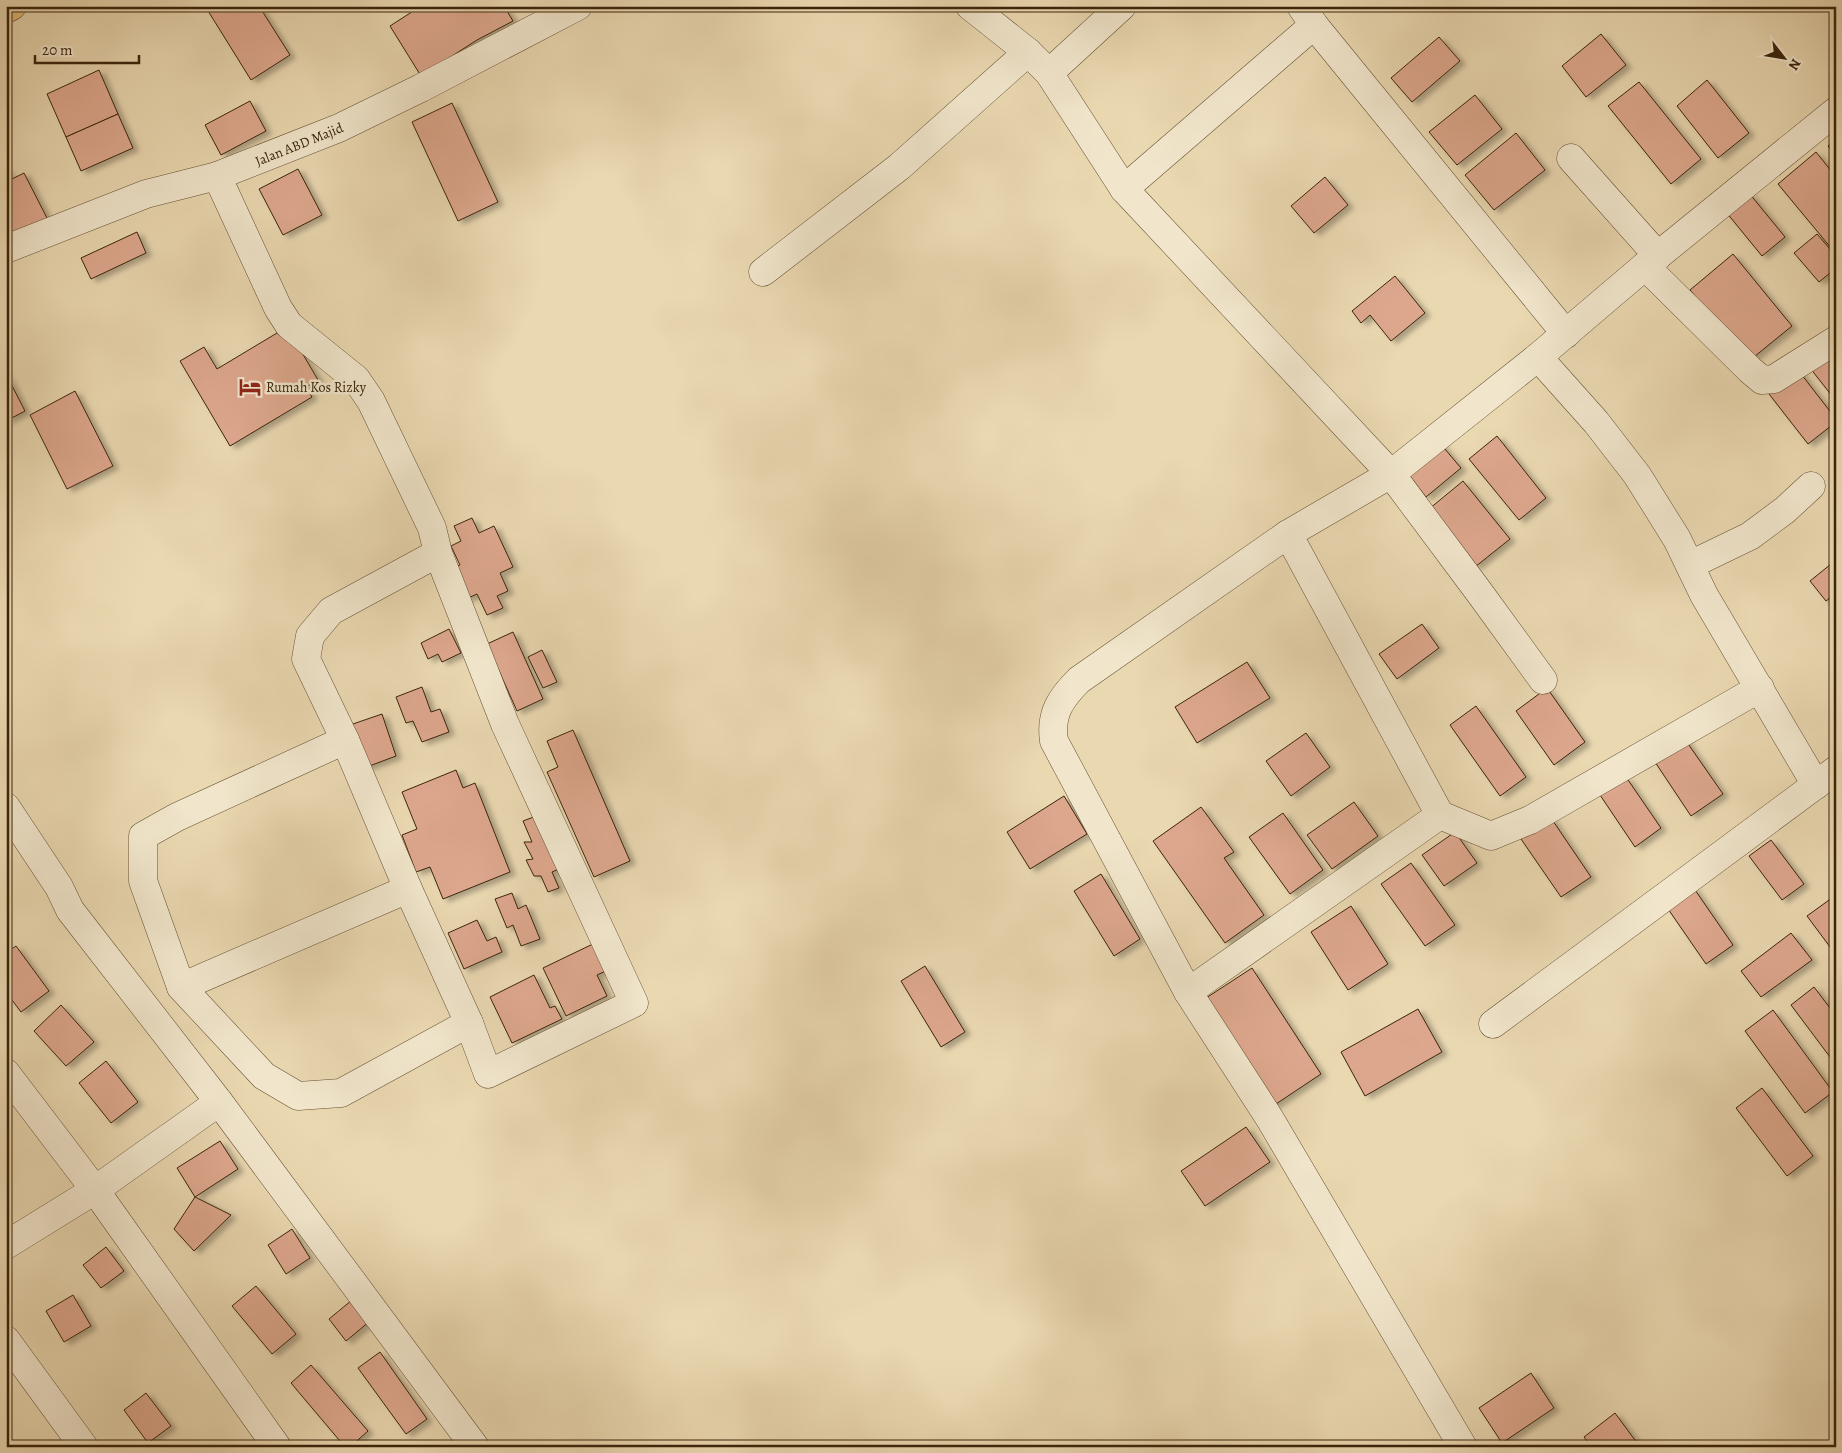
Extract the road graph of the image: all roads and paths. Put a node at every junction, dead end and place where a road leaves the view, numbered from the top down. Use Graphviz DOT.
graph roads {
  1 [pos="12,6"];
  2 [pos="578,6"];
  3 [pos="970,6"];
  4 [pos="1122,6"];
  5 [pos="6,9"];
  6 [pos="1307,16"];
  7 [pos="1028,52"];
  8 [pos="1049,73"];
  9 [pos="1836,111"];
  10 [pos="1571,158"];
  11 [pos="217,176"];
  12 [pos="1124,189"];
  13 [pos="6,249"];
  14 [pos="1652,261"];
  15 [pos="763,272"];
  16 [pos="1566,334"];
  17 [pos="1836,340"];
  18 [pos="1538,357"];
  19 [pos="1391,474"];
  20 [pos="1811,486"];
  21 [pos="1288,534"];
  22 [pos="438,553"];
  23 [pos="1690,565"];
  24 [pos="1543,680"];
  25 [pos="1760,688"];
  26 [pos="345,740"];
  27 [pos="1826,777"];
  28 [pos="6,807"];
  29 [pos="1440,815"];
  30 [pos="408,889"];
  31 [pos="182,986"];
  32 [pos="1188,992"];
  33 [pos="469,1023"];
  34 [pos="1493,1024"];
  35 [pos="6,1073"];
  36 [pos="219,1102"];
  37 [pos="95,1190"];
  38 [pos="6,1245"];
  39 [pos="6,1340"];
  40 [pos="84,1447"];
  41 [pos="278,1447"];
  42 [pos="475,1447"];
  43 [pos="1463,1447"];
  1 -- 5 [label="main road"];
  2 -- 11 [label="street, Jalan ABD Majid"];
  3 -- 7 [label="street"];
  4 -- 8 [label="street"];
  6 -- 12 [label="street"];
  6 -- 16 [label="street"];
  7 -- 8 [label="street"];
  7 -- 15 [label="street"];
  8 -- 12 [label="street"];
  9 -- 14 [label="street"];
  10 -- 14 [label="street"];
  11 -- 13 [label="street, Jalan ABD Majid"];
  11 -- 22 [label="street"];
  12 -- 19 [label="street"];
  14 -- 16 [label="street"];
  14 -- 17 [label="street"];
  16 -- 18 [label="street"];
  18 -- 19 [label="street"];
  18 -- 23 [label="street"];
  19 -- 21 [label="street"];
  19 -- 24 [label="street"];
  20 -- 23 [label="street"];
  21 -- 29 [label="street"];
  21 -- 32 [label="street"];
  22 -- 26 [label="street"];
  22 -- 33 [label="street"];
  23 -- 25 [label="street"];
  25 -- 27 [label="street"];
  25 -- 29 [label="street"];
  26 -- 30 [label="street"];
  26 -- 31 [label="street"];
  27 -- 34 [label="street"];
  28 -- 36 [label="street"];
  29 -- 32 [label="street"];
  30 -- 31 [label="street"];
  30 -- 33 [label="street"];
  31 -- 33 [label="street"];
  32 -- 43 [label="street"];
  35 -- 37 [label="street"];
  36 -- 37 [label="street"];
  36 -- 42 [label="street"];
  37 -- 38 [label="street"];
  37 -- 41 [label="street"];
  39 -- 40 [label="street"];
}
